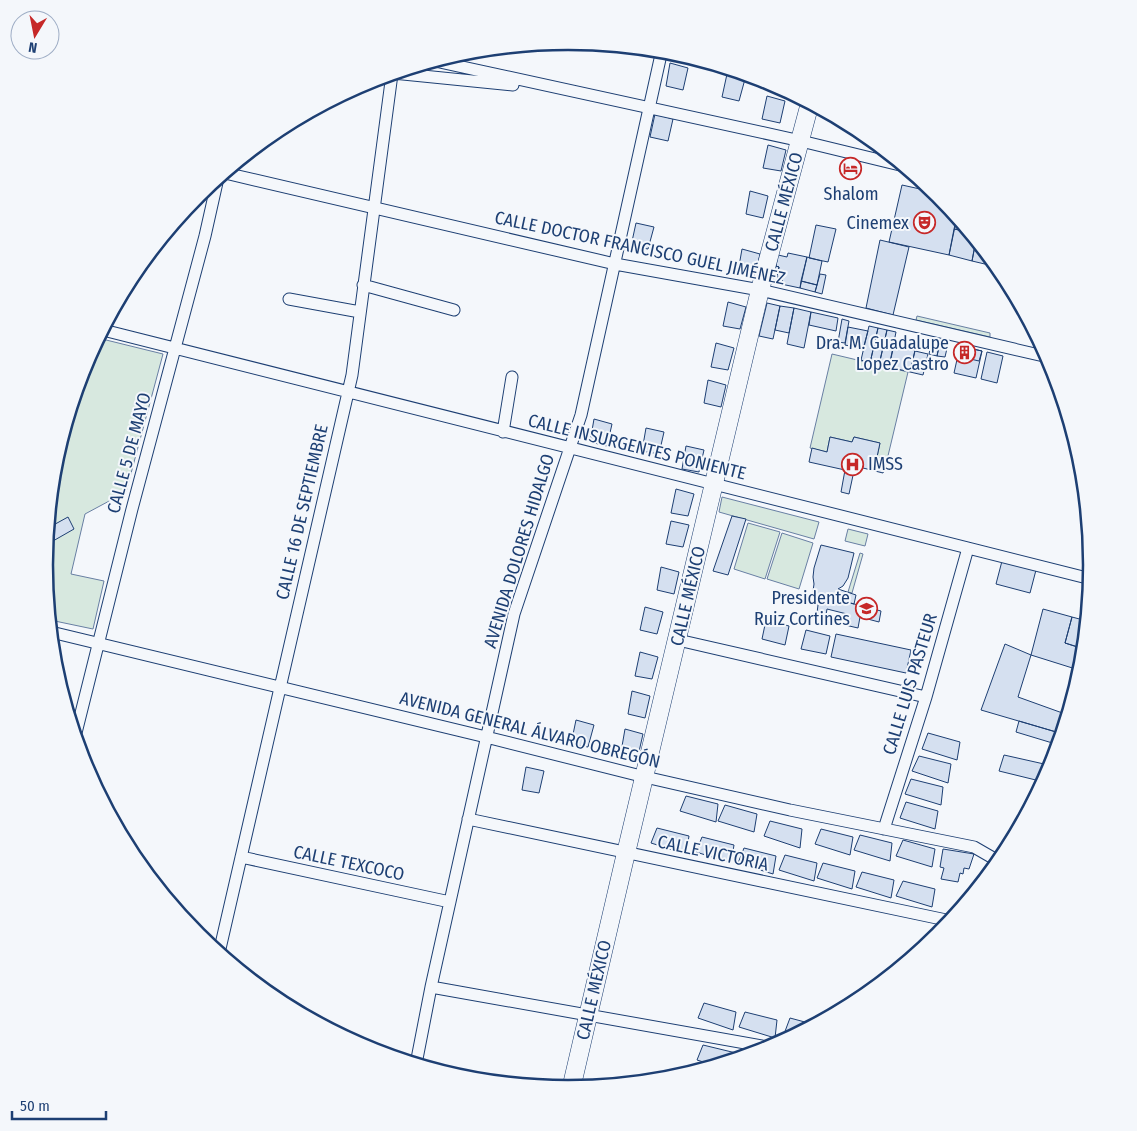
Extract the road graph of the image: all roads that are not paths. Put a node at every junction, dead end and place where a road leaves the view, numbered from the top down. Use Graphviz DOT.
graph roads {
  1 [pos="660,58"];
  2 [pos="450,64"];
  3 [pos="408,75"];
  4 [pos="391,82"];
  5 [pos="562,89"];
  6 [pos="649,108"];
  7 [pos="808,110"];
  8 [pos="801,141"];
  9 [pos="888,162"];
  10 [pos="234,174"];
  11 [pos="215,191"];
  12 [pos="374,207"];
  13 [pos="614,264"];
  14 [pos="363,285"];
  15 [pos="760,290"];
  16 [pos="289,299"];
  17 [pos="454,310"];
  18 [pos="360,312"];
  19 [pos="109,332"];
  20 [pos="175,349"];
  21 [pos="1039,355"];
  22 [pos="512,377"];
  23 [pos="348,392"];
  24 [pos="503,432"];
  25 [pos="569,448"];
  26 [pos="714,484"];
  27 [pos="968,548"];
  28 [pos="1084,577"];
  29 [pos="57,633"];
  30 [pos="678,640"];
  31 [pos="99,643"];
  32 [pos="280,687"];
  33 [pos="926,697"];
  34 [pos="78,725"];
  35 [pos="486,737"];
  36 [pos="645,777"];
  37 [pos="468,819"];
  38 [pos="884,829"];
  39 [pos="626,853"];
  40 [pos="241,857"];
  41 [pos="993,858"];
  42 [pos="450,902"];
  43 [pos="943,919"];
  44 [pos="221,946"];
  45 [pos="431,987"];
  46 [pos="588,1014"];
  47 [pos="758,1045"];
  48 [pos="417,1058"];
  49 [pos="573,1081"];
  1 -- 6 [label="street, AVENIDA DOLORES HIDALGO"];
  2 -- 5 [label="street"];
  3 -- 5 [label="street"];
  4 -- 12 [label="street, CALLE 16 DE SEPTIEMBRE"];
  5 -- 6 [label="street"];
  6 -- 8 [label="street"];
  6 -- 13 [label="street, AVENIDA DOLORES HIDALGO"];
  7 -- 8 [label="main road, CALLE MÉXICO"];
  8 -- 9 [label="street"];
  8 -- 15 [label="main road, CALLE MÉXICO"];
  10 -- 12 [label="street, CALLE DOCTOR FRANCISCO GUEL JIMÉNEZ"];
  11 -- 20 [label="street, CALLE 5 DE MAYO"];
  12 -- 13 [label="street, CALLE DOCTOR FRANCISCO GUEL JIMÉNEZ"];
  12 -- 14 [label="street, CALLE 16 DE SEPTIEMBRE"];
  13 -- 15 [label="street, CALLE DOCTOR FRANCISCO GUEL JIMÉNEZ"];
  13 -- 25 [label="street, AVENIDA DOLORES HIDALGO"];
  14 -- 17 [label="street"];
  14 -- 18 [label="street, CALLE 16 DE SEPTIEMBRE"];
  15 -- 21 [label="street, CALLE DOCTOR FRANCISCO GUEL JIMÉNEZ"];
  15 -- 26 [label="main road, CALLE MÉXICO"];
  16 -- 18 [label="street"];
  18 -- 23 [label="street, CALLE 16 DE SEPTIEMBRE"];
  19 -- 20 [label="street, CALLE INSURGENTES PONIENTE"];
  20 -- 23 [label="street, CALLE INSURGENTES PONIENTE"];
  20 -- 31 [label="street, CALLE 5 DE MAYO"];
  22 -- 24 [label="street"];
  23 -- 24 [label="street, CALLE INSURGENTES PONIENTE"];
  23 -- 32 [label="street, CALLE 16 DE SEPTIEMBRE"];
  24 -- 25 [label="street, CALLE INSURGENTES PONIENTE"];
  25 -- 26 [label="street, CALLE INSURGENTES PONIENTE"];
  25 -- 35 [label="street, AVENIDA DOLORES HIDALGO"];
  26 -- 27 [label="street, CALLE INSURGENTES PONIENTE"];
  26 -- 30 [label="main road, CALLE MÉXICO"];
  27 -- 28 [label="street, CALLE INSURGENTES PONIENTE"];
  27 -- 33 [label="street, CALLE LUIS PASTEUR"];
  29 -- 31 [label="street, AVENIDA GENERAL ÁLVARO OBREGÓN"];
  30 -- 33 [label="street"];
  30 -- 36 [label="main road, CALLE MÉXICO"];
  31 -- 32 [label="street, AVENIDA GENERAL ÁLVARO OBREGÓN"];
  31 -- 34 [label="street, CALLE 5 DE MAYO"];
  32 -- 35 [label="street, AVENIDA GENERAL ÁLVARO OBREGÓN"];
  32 -- 40 [label="street, CALLE 16 DE SEPTIEMBRE"];
  33 -- 38 [label="street, CALLE LUIS PASTEUR"];
  35 -- 36 [label="street, AVENIDA GENERAL ÁLVARO OBREGÓN"];
  35 -- 37 [label="street, AVENIDA DOLORES HIDALGO"];
  36 -- 38 [label="street, AVENIDA GENERAL ÁLVARO OBREGÓN"];
  36 -- 39 [label="main road, CALLE MÉXICO"];
  37 -- 39 [label="street, CALLE VICTORIA"];
  37 -- 42 [label="street, AVENIDA DOLORES HIDALGO"];
  38 -- 41 [label="street, AVENIDA GENERAL ÁLVARO OBREGÓN"];
  39 -- 43 [label="street, CALLE VICTORIA"];
  39 -- 46 [label="main road, CALLE MÉXICO"];
  40 -- 42 [label="street, CALLE TEXCOCO"];
  40 -- 44 [label="street, CALLE 16 DE SEPTIEMBRE"];
  42 -- 45 [label="street, AVENIDA DOLORES HIDALGO"];
  45 -- 46 [label="street"];
  45 -- 48 [label="street, AVENIDA DOLORES HIDALGO"];
  46 -- 47 [label="street"];
  46 -- 49 [label="main road, CALLE MÉXICO"];
}
